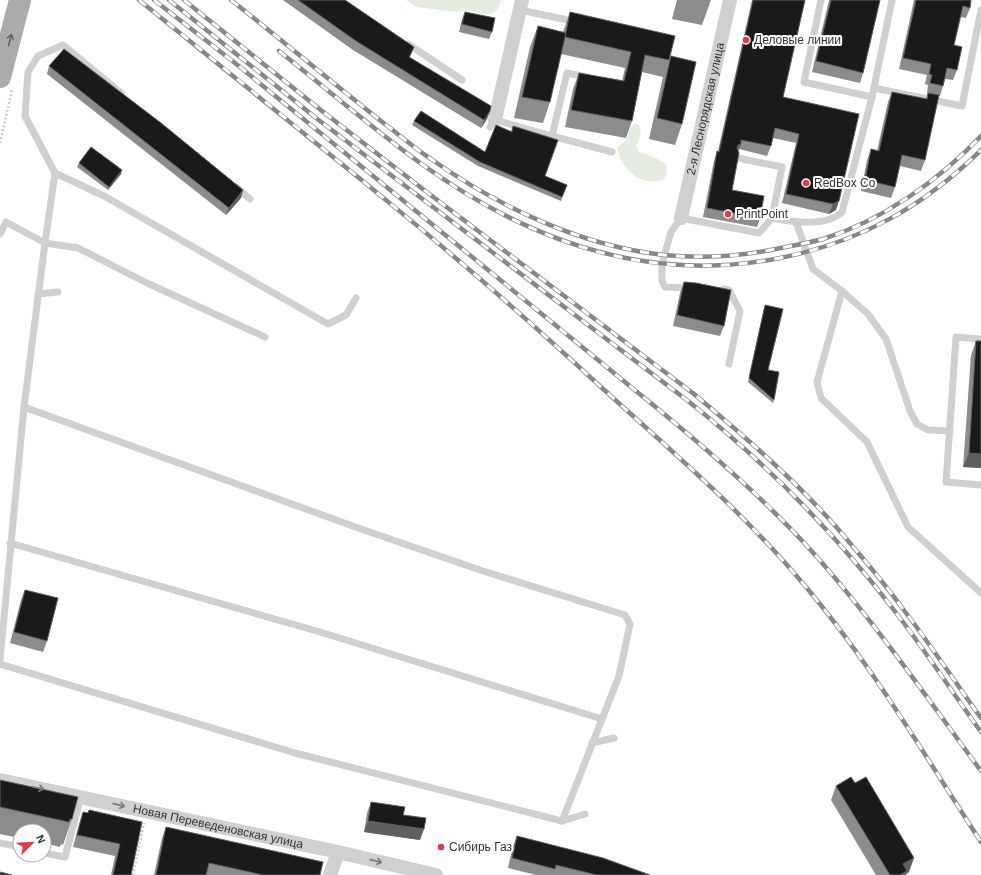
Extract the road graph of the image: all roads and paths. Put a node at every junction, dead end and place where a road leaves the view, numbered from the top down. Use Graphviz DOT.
graph roads {
  1 [pos="20,0"];
  2 [pos="730,0"];
  3 [pos="821,0"];
  4 [pos="892,0"];
  5 [pos="521,5"];
  6 [pos="981,10"];
  7 [pos="581,23"];
  8 [pos="399,38"];
  9 [pos="0,77"];
  10 [pos="594,79"];
  11 [pos="462,80"];
  12 [pos="874,88"];
  13 [pos="872,96"];
  14 [pos="129,99"];
  15 [pos="492,123"];
  16 [pos="552,136"];
  17 [pos="612,152"];
  18 [pos="738,158"];
  19 [pos="55,173"];
  20 [pos="232,184"];
  21 [pos="250,198"];
  22 [pos="681,218"];
  23 [pos="772,218"];
  24 [pos="796,222"];
  25 [pos="0,234"];
  26 [pos="45,243"];
  27 [pos="698,288"];
  28 [pos="714,289"];
  29 [pos="842,291"];
  30 [pos="58,292"];
  31 [pos="38,294"];
  32 [pos="356,298"];
  33 [pos="265,337"];
  34 [pos="981,339"];
  35 [pos="729,364"];
  36 [pos="24,407"];
  37 [pos="950,431"];
  38 [pos="981,485"];
  39 [pos="10,543"];
  40 [pos="981,593"];
  41 [pos="0,660"];
  42 [pos="0,664"];
  43 [pos="602,719"];
  44 [pos="614,738"];
  45 [pos="592,743"];
  46 [pos="0,780"];
  47 [pos="80,797"];
  48 [pos="585,814"];
  49 [pos="562,820"];
  50 [pos="142,835"];
  51 [pos="0,843"];
  52 [pos="12,845"];
  53 [pos="338,852"];
  54 [pos="52,854"];
  55 [pos="133,875"];
  56 [pos="330,875"];
  57 [pos="436,875"];
  9 -- 1 [label="main road, one-way"];
  2 -- 22 [label="street, 2-я Леснорядская улица"];
  3 -- 13 [label="lane"];
  4 -- 12 [label="lane"];
  5 -- 7 [label="lane"];
  5 -- 15 [label="street"];
  6 -- 12 [label="lane"];
  8 -- 11 [label="lane"];
  10 -- 16 [label="lane"];
  12 -- 13 [label="lane"];
  13 -- 24 [label="lane"];
  14 -- 19 [label="lane"];
  15 -- 16 [label="lane"];
  16 -- 17 [label="lane"];
  18 -- 23 [label="lane"];
  19 -- 26 [label="lane"];
  19 -- 32 [label="lane"];
  20 -- 21 [label="lane"];
  22 -- 23 [label="lane"];
  22 -- 27 [label="lane"];
  23 -- 24 [label="lane"];
  24 -- 29 [label="lane"];
  25 -- 26 [label="lane"];
  26 -- 31 [label="lane"];
  26 -- 33 [label="lane"];
  28 -- 35 [label="lane"];
  29 -- 37 [label="lane"];
  29 -- 40 [label="lane"];
  30 -- 31 [label="lane"];
  31 -- 36 [label="lane"];
  34 -- 37 [label="lane"];
  36 -- 39 [label="lane"];
  36 -- 43 [label="lane"];
  37 -- 38 [label="lane"];
  39 -- 41 [label="lane"];
  39 -- 43 [label="lane"];
  42 -- 49 [label="lane"];
  43 -- 45 [label="lane"];
  44 -- 45 [label="lane"];
  45 -- 49 [label="lane"];
  46 -- 47 [label="street, Новая Переведеновская улица, one-way"];
  47 -- 53 [label="street, Новая Переведеновская улица, one-way"];
  47 -- 54 [label="lane"];
  48 -- 49 [label="lane"];
  50 -- 55 [label="path"];
  51 -- 52 [label="lane"];
  53 -- 56 [label="street"];
  53 -- 57 [label="street, Новая Переведеновская улица, one-way"];
}
